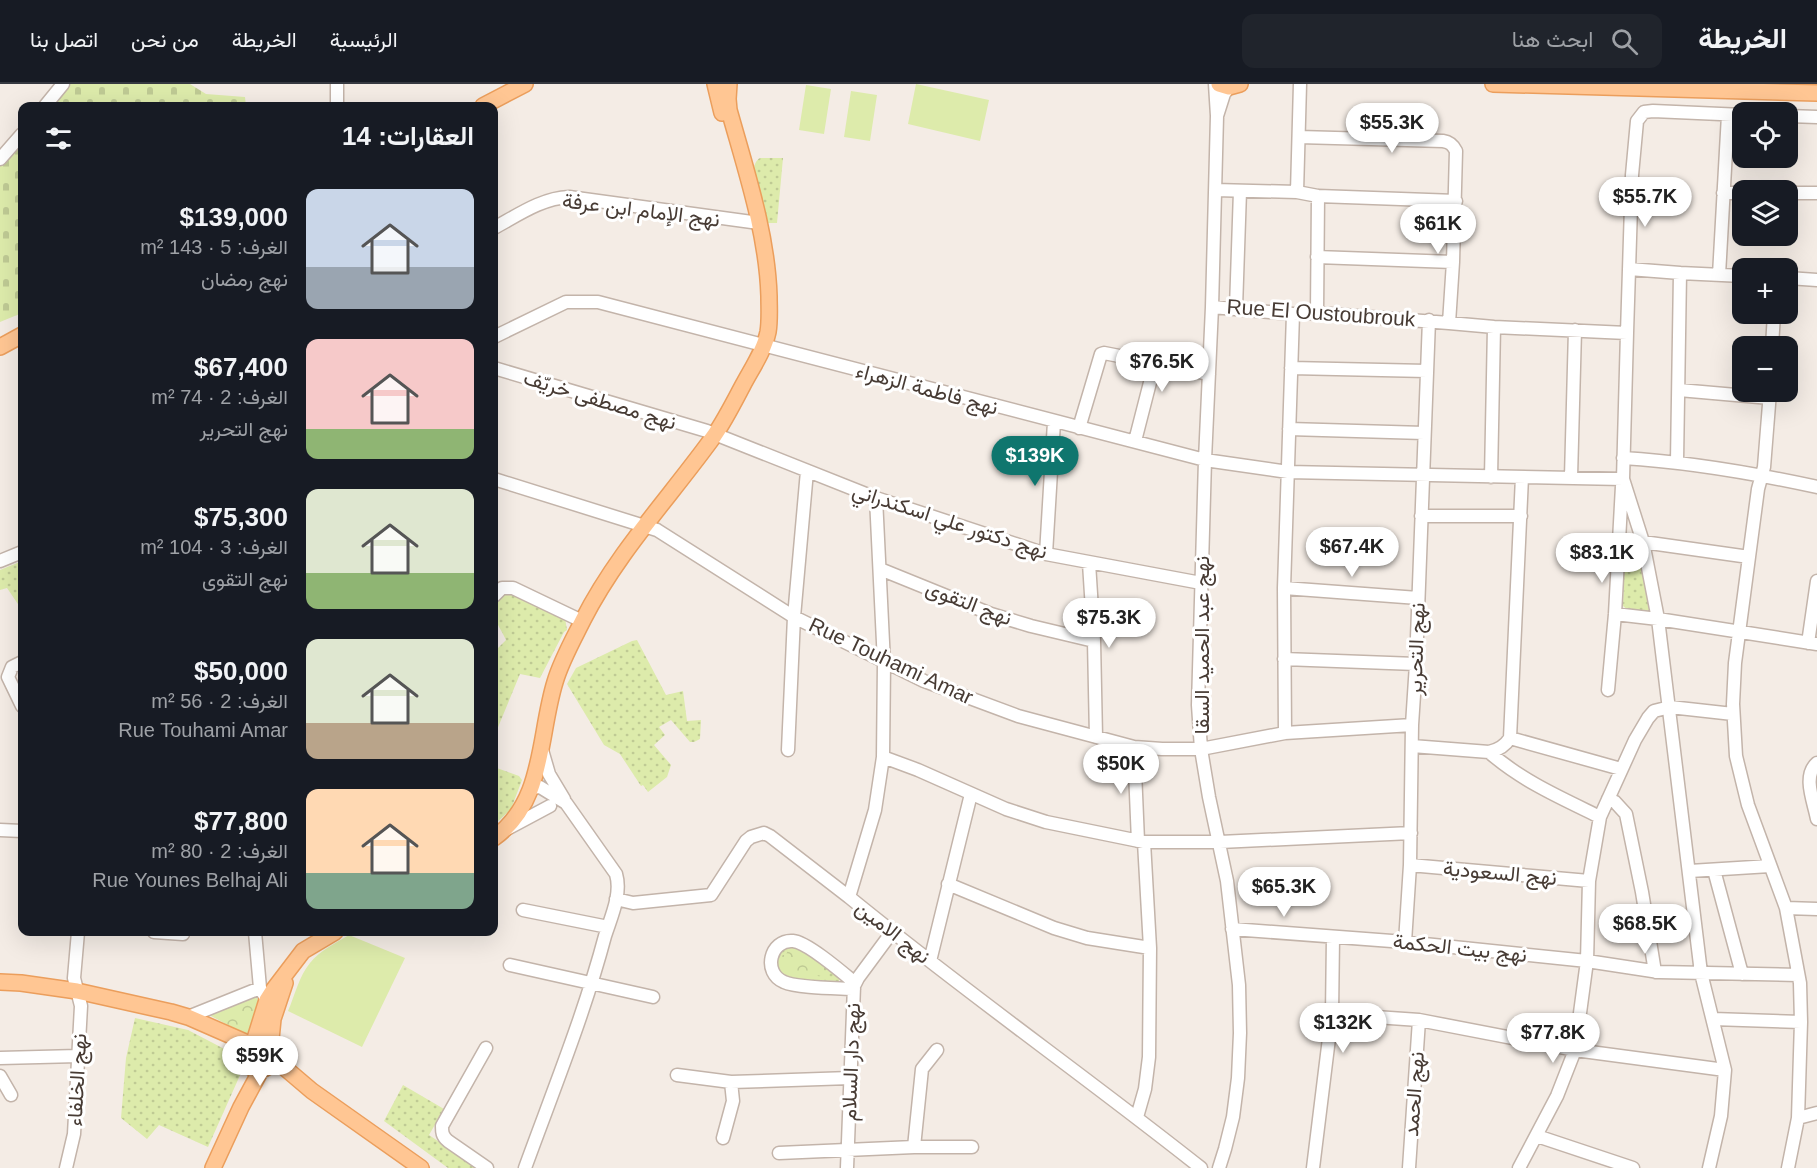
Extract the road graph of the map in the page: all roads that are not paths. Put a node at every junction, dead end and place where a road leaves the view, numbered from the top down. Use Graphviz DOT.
graph roads {
  1 [pos="63,84"];
  2 [pos="337,84"];
  3 [pos="525,84"];
  4 [pos="715,84"];
  5 [pos="729,84"];
  6 [pos="1300,84"];
  7 [pos="1492,84"];
  8 [pos="1226,85"];
  9 [pos="1681,89"];
  10 [pos="1817,93"];
  11 [pos="48,102"];
  12 [pos="337,102"];
  13 [pos="491,102"];
  14 [pos="1679,112"];
  15 [pos="1728,115"];
  16 [pos="1732,115"];
  17 [pos="1798,116"];
  18 [pos="1817,117"];
  19 [pos="1299,137"];
  20 [pos="18,139"];
  21 [pos="0,159"];
  22 [pos="1215,190"];
  23 [pos="1240,191"];
  24 [pos="1297,192"];
  25 [pos="1723,193"];
  26 [pos="1732,193"];
  27 [pos="1798,193"];
  28 [pos="1817,193"];
  29 [pos="1318,196"];
  30 [pos="1456,201"];
  31 [pos="755,223"];
  32 [pos="498,224"];
  33 [pos="1317,257"];
  34 [pos="1453,262"];
  35 [pos="1629,269"];
  36 [pos="1680,273"];
  37 [pos="1719,275"];
  38 [pos="1732,276"];
  39 [pos="1798,279"];
  40 [pos="1817,280"];
  41 [pos="1212,307"];
  42 [pos="1236,308"];
  43 [pos="1317,313"];
  44 [pos="1293,314"];
  45 [pos="1429,320"];
  46 [pos="1449,323"];
  47 [pos="1494,327"];
  48 [pos="1575,330"];
  49 [pos="18,331"];
  50 [pos="1627,333"];
  51 [pos="498,335"];
  52 [pos="18,336"];
  53 [pos="0,342"];
  54 [pos="18,344"];
  55 [pos="759,344"];
  56 [pos="1155,363"];
  57 [pos="1291,368"];
  58 [pos="498,369"];
  59 [pos="1427,371"];
  60 [pos="1209,374"];
  61 [pos="1679,390"];
  62 [pos="1732,393"];
  63 [pos="1769,402"];
  64 [pos="1054,422"];
  65 [pos="1078,428"];
  66 [pos="1289,429"];
  67 [pos="1424,433"];
  68 [pos="711,434"];
  69 [pos="1135,441"];
  70 [pos="1623,458"];
  71 [pos="1205,460"];
  72 [pos="1677,461"];
  73 [pos="807,471"];
  74 [pos="1288,472"];
  75 [pos="1423,475"];
  76 [pos="1762,475"];
  77 [pos="1491,477"];
  78 [pos="1522,477"];
  79 [pos="1571,477"];
  80 [pos="1623,479"];
  81 [pos="498,480"];
  82 [pos="1817,487"];
  83 [pos="876,498"];
  84 [pos="1421,516"];
  85 [pos="1521,516"];
  86 [pos="643,525"];
  87 [pos="1643,542"];
  88 [pos="18,554"];
  89 [pos="1046,554"];
  90 [pos="1749,557"];
  91 [pos="0,561"];
  92 [pos="1089,563"];
  93 [pos="880,569"];
  94 [pos="1817,581"];
  95 [pos="1201,583"];
  96 [pos="1284,588"];
  97 [pos="498,592"];
  98 [pos="1418,598"];
  99 [pos="1615,614"];
  100 [pos="794,616"];
  101 [pos="1658,619"];
  102 [pos="582,621"];
  103 [pos="1739,633"];
  104 [pos="1094,641"];
  105 [pos="1812,644"];
  106 [pos="1284,659"];
  107 [pos="884,663"];
  108 [pos="18,664"];
  109 [pos="1416,664"];
  110 [pos="1608,690"];
  111 [pos="18,698"];
  112 [pos="1670,707"];
  113 [pos="1733,714"];
  114 [pos="1412,725"];
  115 [pos="1285,733"];
  116 [pos="1096,737"];
  117 [pos="1510,738"];
  118 [pos="1412,746"];
  119 [pos="541,747"];
  120 [pos="1134,747"];
  121 [pos="1201,749"];
  122 [pos="788,750"];
  123 [pos="1489,752"];
  124 [pos="883,758"];
  125 [pos="1817,763"];
  126 [pos="1622,769"];
  127 [pos="531,790"];
  128 [pos="971,794"];
  129 [pos="1608,798"];
  130 [pos="567,805"];
  131 [pos="550,806"];
  132 [pos="1600,817"];
  133 [pos="1817,819"];
  134 [pos="0,830"];
  135 [pos="18,831"];
  136 [pos="1411,833"];
  137 [pos="498,834"];
  138 [pos="498,834"];
  139 [pos="1141,841"];
  140 [pos="1220,842"];
  141 [pos="1410,865"];
  142 [pos="1770,867"];
  143 [pos="1714,870"];
  144 [pos="1690,871"];
  145 [pos="1589,881"];
  146 [pos="948,884"];
  147 [pos="849,897"];
  148 [pos="616,899"];
  149 [pos="1786,908"];
  150 [pos="1817,909"];
  151 [pos="523,910"];
  152 [pos="608,927"];
  153 [pos="1232,930"];
  154 [pos="892,932"];
  155 [pos="78,936"];
  156 [pos="256,936"];
  157 [pos="328,936"];
  158 [pos="1333,937"];
  159 [pos="1405,942"];
  160 [pos="1150,948"];
  161 [pos="930,961"];
  162 [pos="1587,961"];
  163 [pos="510,965"];
  164 [pos="1655,972"];
  165 [pos="1701,973"];
  166 [pos="1742,974"];
  167 [pos="1798,975"];
  168 [pos="0,981"];
  169 [pos="592,983"];
  170 [pos="854,986"];
  171 [pos="77,991"];
  172 [pos="268,997"];
  173 [pos="653,997"];
  174 [pos="1332,1014"];
  175 [pos="188,1017"];
  176 [pos="1713,1019"];
  177 [pos="1419,1020"];
  178 [pos="1800,1022"];
  179 [pos="486,1048"];
  180 [pos="937,1050"];
  181 [pos="1575,1050"];
  182 [pos="78,1056"];
  183 [pos="258,1057"];
  184 [pos="0,1058"];
  185 [pos="1725,1070"];
  186 [pos="677,1075"];
  187 [pos="0,1076"];
  188 [pos="850,1078"];
  189 [pos="732,1082"];
  190 [pos="11,1095"];
  191 [pos="1817,1113"];
  192 [pos="1137,1117"];
  193 [pos="1798,1118"];
  194 [pos="1537,1136"];
  195 [pos="723,1138"];
  196 [pos="914,1147"];
  197 [pos="972,1147"];
  198 [pos="848,1150"];
  199 [pos="779,1152"];
  200 [pos="1611,1165"];
  201 [pos="66,1168"];
  202 [pos="213,1168"];
  203 [pos="421,1168"];
  204 [pos="487,1168"];
  205 [pos="527,1168"];
  206 [pos="847,1168"];
  207 [pos="1201,1168"];
  208 [pos="1219,1168"];
  209 [pos="1313,1168"];
  210 [pos="1409,1168"];
  211 [pos="1519,1168"];
  212 [pos="1634,1168"];
  213 [pos="1709,1168"];
  214 [pos="1788,1168"];
  1 -- 11 [label="street"];
  2 -- 12 [label="street"];
  3 -- 13 [label="main road"];
  4 -- 31 [label="main road"];
  5 -- 31 [label="main road"];
  6 -- 19 [label="street"];
  7 -- 9 [label="main road"];
  8 -- 22 [label="street, نهج عبد الحميد السقا"];
  9 -- 10 [label="main road"];
  9 -- 14 [label="street"];
  14 -- 15 [label="street"];
  14 -- 35 [label="street"];
  15 -- 16 [label="street"];
  15 -- 25 [label="street"];
  17 -- 18 [label="street"];
  19 -- 24 [label="street"];
  19 -- 30 [label="street"];
  20 -- 21 [label="street"];
  22 -- 23 [label="street"];
  22 -- 41 [label="street, نهج عبد الحميد السقا"];
  23 -- 24 [label="street"];
  23 -- 42 [label="street"];
  24 -- 29 [label="street"];
  25 -- 26 [label="street"];
  25 -- 37 [label="street"];
  27 -- 28 [label="street"];
  29 -- 30 [label="street"];
  29 -- 33 [label="street"];
  30 -- 34 [label="street"];
  31 -- 32 [label="street, نهج الإمام ابن عرفة"];
  31 -- 55 [label="main road"];
  33 -- 34 [label="street"];
  33 -- 43 [label="street"];
  34 -- 46 [label="street"];
  35 -- 36 [label="street"];
  35 -- 50 [label="street"];
  36 -- 37 [label="street"];
  36 -- 61 [label="street"];
  37 -- 38 [label="street"];
  39 -- 40 [label="street"];
  41 -- 42 [label="street, Rue El Oustoubrouk"];
  41 -- 60 [label="street, نهج عبد الحميد السقا"];
  42 -- 44 [label="street, Rue El Oustoubrouk"];
  43 -- 44 [label="street, Rue El Oustoubrouk"];
  43 -- 45 [label="street, Rue El Oustoubrouk"];
  44 -- 57 [label="street"];
  45 -- 46 [label="street, Rue El Oustoubrouk"];
  45 -- 59 [label="street, نهج التحرير"];
  46 -- 47 [label="street, Rue El Oustoubrouk"];
  47 -- 48 [label="street, Rue El Oustoubrouk"];
  47 -- 77 [label="street"];
  48 -- 50 [label="street, Rue El Oustoubrouk"];
  48 -- 79 [label="street"];
  49 -- 53 [label="main road"];
  50 -- 70 [label="street"];
  51 -- 55 [label="street, نهج فاطمة الزهراء"];
  52 -- 53 [label="main road"];
  53 -- 54 [label="main road"];
  55 -- 64 [label="street, نهج فاطمة الزهراء"];
  55 -- 68 [label="main road"];
  56 -- 60 [label="street"];
  56 -- 65 [label="street"];
  56 -- 69 [label="street"];
  57 -- 59 [label="street"];
  57 -- 66 [label="street"];
  58 -- 68 [label="street, نهج مصطفى خريّف"];
  59 -- 67 [label="street, نهج التحرير"];
  60 -- 71 [label="street, نهج عبد الحميد السقا"];
  61 -- 62 [label="street"];
  61 -- 72 [label="street"];
  63 -- 76 [label="street"];
  64 -- 65 [label="street, نهج فاطمة الزهراء"];
  64 -- 89 [label="street"];
  65 -- 69 [label="street, نهج فاطمة الزهراء"];
  66 -- 67 [label="street"];
  66 -- 74 [label="street"];
  67 -- 75 [label="street, نهج التحرير"];
  68 -- 73 [label="street, نهج دكتور علي اسكندراني"];
  68 -- 86 [label="main road"];
  69 -- 71 [label="street, نهج فاطمة الزهراء"];
  70 -- 72 [label="street"];
  70 -- 80 [label="street"];
  71 -- 74 [label="street, نهج فاطمة الزهراء"];
  71 -- 95 [label="street, نهج عبد الحميد السقا"];
  72 -- 76 [label="street"];
  73 -- 83 [label="street, نهج دكتور علي اسكندراني"];
  73 -- 100 [label="street"];
  74 -- 75 [label="street, نهج فاطمة الزهراء"];
  74 -- 96 [label="street"];
  75 -- 77 [label="street, نهج فاطمة الزهراء"];
  75 -- 84 [label="street, نهج التحرير"];
  76 -- 82 [label="street"];
  76 -- 90 [label="street"];
  77 -- 78 [label="street, نهج فاطمة الزهراء"];
  78 -- 79 [label="street, نهج فاطمة الزهراء"];
  78 -- 85 [label="street"];
  79 -- 80 [label="street, نهج فاطمة الزهراء"];
  80 -- 87 [label="street"];
  80 -- 99 [label="street"];
  81 -- 86 [label="street, Rue Touhami Amar"];
  83 -- 89 [label="street, نهج دكتور علي اسكندراني"];
  83 -- 93 [label="street, نهج الامين"];
  84 -- 85 [label="street"];
  84 -- 98 [label="street, نهج التحرير"];
  85 -- 117 [label="street"];
  86 -- 100 [label="street, Rue Touhami Amar"];
  86 -- 102 [label="main road"];
  87 -- 90 [label="street"];
  87 -- 101 [label="street"];
  88 -- 91 [label="street"];
  89 -- 92 [label="street, نهج دكتور علي اسكندراني"];
  90 -- 103 [label="street"];
  92 -- 95 [label="street, نهج دكتور علي اسكندراني"];
  92 -- 104 [label="street"];
  93 -- 104 [label="street, نهج التقوى"];
  93 -- 107 [label="street, نهج الامين"];
  94 -- 105 [label="street"];
  95 -- 121 [label="street, نهج عبد الحميد السقا"];
  96 -- 98 [label="street"];
  96 -- 106 [label="street"];
  97 -- 102 [label="street"];
  98 -- 109 [label="street, نهج التحرير"];
  99 -- 101 [label="street"];
  99 -- 110 [label="street"];
  100 -- 107 [label="street, Rue Touhami Amar"];
  100 -- 122 [label="street"];
  101 -- 103 [label="street"];
  101 -- 112 [label="street"];
  102 -- 119 [label="main road"];
  103 -- 105 [label="street"];
  103 -- 113 [label="street"];
  104 -- 116 [label="street"];
  106 -- 109 [label="street"];
  106 -- 115 [label="street"];
  107 -- 116 [label="street, Rue Touhami Amar"];
  107 -- 124 [label="street, نهج الامين"];
  108 -- 111 [label="street"];
  109 -- 114 [label="street, نهج التحرير"];
  112 -- 113 [label="street"];
  112 -- 126 [label="street"];
  112 -- 144 [label="street"];
  113 -- 142 [label="street"];
  114 -- 115 [label="street, Rue Touhami Amar"];
  114 -- 118 [label="street, نهج التحرير"];
  115 -- 121 [label="street, Rue Touhami Amar"];
  116 -- 120 [label="street, Rue Touhami Amar"];
  117 -- 123 [label="street"];
  117 -- 126 [label="street"];
  118 -- 123 [label="street"];
  118 -- 136 [label="street, نهج التحرير"];
  119 -- 127 [label="main road"];
  119 -- 130 [label="street"];
  120 -- 121 [label="street, Rue Touhami Amar"];
  120 -- 139 [label="street"];
  121 -- 140 [label="street, نهج عبد الحميد السقا"];
  123 -- 132 [label="street"];
  124 -- 128 [label="street"];
  124 -- 147 [label="street, نهج الامين"];
  125 -- 133 [label="street"];
  126 -- 129 [label="street"];
  127 -- 130 [label="street"];
  127 -- 131 [label="street"];
  127 -- 137 [label="main road"];
  128 -- 139 [label="street"];
  128 -- 146 [label="street"];
  129 -- 132 [label="street"];
  129 -- 164 [label="street"];
  130 -- 131 [label="street"];
  130 -- 148 [label="street"];
  131 -- 138 [label="street"];
  132 -- 145 [label="street"];
  134 -- 135 [label="street"];
  136 -- 140 [label="street"];
  136 -- 141 [label="street, نهج التحرير"];
  139 -- 140 [label="street"];
  139 -- 160 [label="street"];
  140 -- 153 [label="street, نهج عبد الحميد السقا"];
  141 -- 145 [label="street, نهج السعودية"];
  141 -- 159 [label="street, نهج التحرير"];
  142 -- 143 [label="street"];
  142 -- 149 [label="street"];
  143 -- 144 [label="street"];
  143 -- 166 [label="street"];
  144 -- 165 [label="street"];
  145 -- 162 [label="street"];
  146 -- 160 [label="street"];
  146 -- 161 [label="street"];
  147 -- 148 [label="street"];
  147 -- 154 [label="street, نهج الامين"];
  148 -- 152 [label="street"];
  149 -- 150 [label="street"];
  149 -- 167 [label="street"];
  151 -- 152 [label="street"];
  152 -- 169 [label="street"];
  153 -- 158 [label="street, نهج بيت الحكمة"];
  153 -- 208 [label="street, نهج عبد الحميد السقا"];
  154 -- 161 [label="street, نهج الامين"];
  154 -- 170 [label="street, نهج دار السلام"];
  155 -- 171 [label="street"];
  156 -- 172 [label="street"];
  157 -- 172 [label="main road"];
  158 -- 159 [label="street, نهج بيت الحكمة"];
  158 -- 174 [label="street"];
  159 -- 162 [label="street, نهج بيت الحكمة"];
  160 -- 192 [label="street"];
  161 -- 192 [label="street, نهج الامين"];
  162 -- 164 [label="street, نهج بيت الحكمة"];
  162 -- 181 [label="street"];
  163 -- 169 [label="street"];
  164 -- 165 [label="street, نهج بيت الحكمة"];
  165 -- 166 [label="street, نهج بيت الحكمة"];
  165 -- 176 [label="street"];
  166 -- 167 [label="street, نهج بيت الحكمة"];
  167 -- 178 [label="street"];
  168 -- 171 [label="main road"];
  169 -- 173 [label="street"];
  169 -- 205 [label="street"];
  170 -- 170 [label="street"];
  170 -- 188 [label="street, نهج دار السلام"];
  171 -- 175 [label="main road"];
  171 -- 182 [label="street, نهج الخلفاء"];
  172 -- 175 [label="street"];
  172 -- 183 [label="main road"];
  174 -- 177 [label="street"];
  174 -- 209 [label="street"];
  175 -- 183 [label="main road"];
  176 -- 178 [label="street"];
  176 -- 185 [label="street"];
  177 -- 181 [label="street"];
  177 -- 210 [label="street, نهج الحمد"];
  178 -- 193 [label="street"];
  179 -- 204 [label="street"];
  180 -- 196 [label="street"];
  181 -- 185 [label="street"];
  181 -- 194 [label="street"];
  182 -- 184 [label="street"];
  182 -- 201 [label="street, نهج الخلفاء"];
  183 -- 202 [label="main road"];
  183 -- 203 [label="main road"];
  185 -- 213 [label="street"];
  186 -- 189 [label="street"];
  187 -- 190 [label="street"];
  188 -- 189 [label="street"];
  188 -- 198 [label="street, نهج دار السلام"];
  189 -- 195 [label="street"];
  191 -- 193 [label="street"];
  192 -- 207 [label="street, نهج الامين"];
  193 -- 214 [label="street"];
  194 -- 200 [label="street"];
  194 -- 211 [label="street"];
  196 -- 197 [label="street"];
  196 -- 198 [label="street"];
  198 -- 199 [label="street"];
  198 -- 206 [label="street, نهج دار السلام"];
  200 -- 212 [label="street"];
}
